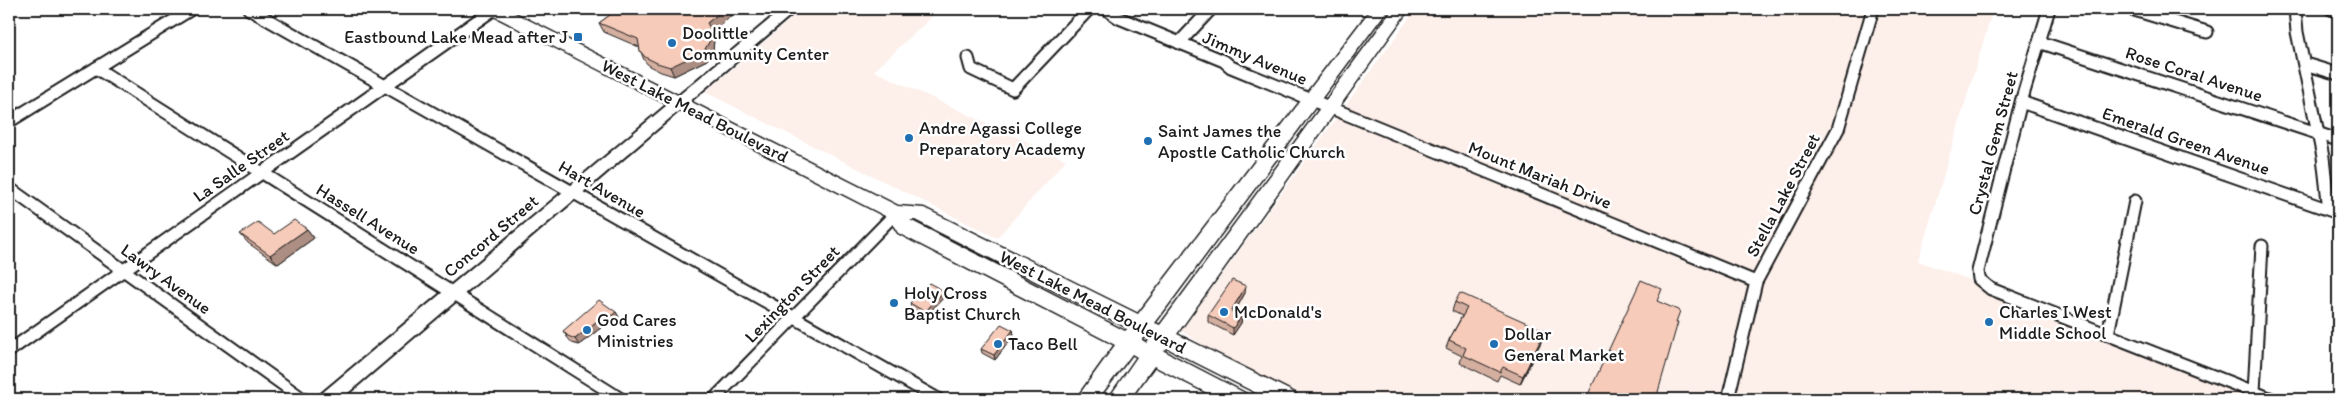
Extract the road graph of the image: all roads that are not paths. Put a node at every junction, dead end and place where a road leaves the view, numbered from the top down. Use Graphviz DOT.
graph roads {
  1 [pos="192,9"];
  2 [pos="249,9"];
  3 [pos="494,9"];
  4 [pos="791,9"];
  5 [pos="1089,9"];
  6 [pos="1106,9"];
  7 [pos="1211,9"];
  8 [pos="1380,9"];
  9 [pos="1401,9"];
  10 [pos="1873,9"];
  11 [pos="2049,9"];
  12 [pos="2131,9"];
  13 [pos="2295,9"];
  14 [pos="2331,9"];
  15 [pos="2338,11"];
  16 [pos="2207,32"];
  17 [pos="2039,42"];
  18 [pos="1179,43"];
  19 [pos="968,58"];
  20 [pos="2305,64"];
  21 [pos="96,68"];
  22 [pos="2338,74"];
  23 [pos="385,86"];
  24 [pos="2022,102"];
  25 [pos="680,104"];
  26 [pos="1319,104"];
  27 [pos="9,122"];
  28 [pos="2320,134"];
  29 [pos="2338,140"];
  30 [pos="1274,149"];
  31 [pos="262,173"];
  32 [pos="9,188"];
  33 [pos="574,193"];
  34 [pos="1264,197"];
  35 [pos="2135,201"];
  36 [pos="2334,211"];
  37 [pos="896,213"];
  38 [pos="2262,246"];
  39 [pos="953,253"];
  40 [pos="1002,256"];
  41 [pos="124,270"];
  42 [pos="1756,282"];
  43 [pos="454,294"];
  44 [pos="794,318"];
  45 [pos="1141,326"];
  46 [pos="2108,334"];
  47 [pos="1164,337"];
  48 [pos="1128,343"];
  49 [pos="9,351"];
  50 [pos="1150,355"];
  51 [pos="2254,392"];
  52 [pos="303,399"];
  53 [pos="328,399"];
  54 [pos="621,399"];
  55 [pos="714,399"];
  56 [pos="938,399"];
  57 [pos="1086,399"];
  58 [pos="1118,399"];
  59 [pos="1238,399"];
  60 [pos="1288,399"];
  61 [pos="1728,399"];
  62 [pos="2272,399"];
  1 -- 21 [label="street"];
  2 -- 23 [label="street, Hart Avenue"];
  3 -- 23 [label="street, La Salle Street"];
  3 -- 25 [label="main road, West Lake Mead Boulevard"];
  4 -- 25 [label="street, Concord Street"];
  5 -- 19 [label="street"];
  6 -- 18 [label="street, Jimmy Avenue"];
  7 -- 18 [label="street"];
  8 -- 26 [label="main road"];
  9 -- 26 [label="main road"];
  10 -- 42 [label="street, Stella Lake Street"];
  11 -- 17 [label="street, Crystal Gem Street"];
  12 -- 16 [label="street"];
  13 -- 20 [label="street"];
  14 -- 15 [label="street"];
  17 -- 24 [label="street, Crystal Gem Street"];
  17 -- 28 [label="street, Rose Coral Avenue"];
  18 -- 26 [label="street, Jimmy Avenue"];
  20 -- 22 [label="street"];
  20 -- 28 [label="street"];
  21 -- 27 [label="street"];
  21 -- 31 [label="street, Hassell Avenue"];
  23 -- 31 [label="street, La Salle Street"];
  23 -- 33 [label="street, Hart Avenue"];
  24 -- 36 [label="street, Emerald Green Avenue"];
  24 -- 46 [label="street, Crystal Gem Street"];
  25 -- 33 [label="street, Concord Street"];
  25 -- 37 [label="main road, West Lake Mead Boulevard"];
  26 -- 30 [label="main road"];
  26 -- 34 [label="main road"];
  26 -- 42 [label="street, Mount Mariah Drive"];
  28 -- 29 [label="street, Rose Coral Avenue"];
  28 -- 36 [label="street"];
  30 -- 34 [label="main road"];
  30 -- 45 [label="main road"];
  31 -- 41 [label="street, La Salle Street"];
  31 -- 43 [label="street, Hassell Avenue"];
  32 -- 41 [label="street, Lawry Avenue"];
  33 -- 43 [label="street, Concord Street"];
  33 -- 44 [label="street, Hart Avenue"];
  34 -- 47 [label="main road"];
  35 -- 46 [label="street"];
  37 -- 39 [label="main road, West Lake Mead Boulevard"];
  37 -- 40 [label="main road, West Lake Mead Boulevard"];
  37 -- 44 [label="street, Lexington Street"];
  38 -- 51 [label="street"];
  39 -- 40 [label="main road"];
  39 -- 48 [label="main road, West Lake Mead Boulevard"];
  40 -- 45 [label="main road, West Lake Mead Boulevard"];
  41 -- 49 [label="street, La Salle Street"];
  41 -- 52 [label="street, Lawry Avenue"];
  42 -- 61 [label="street, Stella Lake Street"];
  43 -- 53 [label="street, Concord Street"];
  43 -- 54 [label="street, Hassell Avenue"];
  44 -- 55 [label="street, Lexington Street"];
  44 -- 56 [label="street, Hart Avenue"];
  45 -- 47 [label="main road, West Lake Mead Boulevard"];
  45 -- 48 [label="main road"];
  46 -- 51 [label="street"];
  47 -- 50 [label="main road"];
  47 -- 60 [label="main road, West Lake Mead Boulevard"];
  48 -- 50 [label="main road, West Lake Mead Boulevard"];
  48 -- 57 [label="main road"];
  50 -- 58 [label="main road"];
  50 -- 59 [label="main road, West Lake Mead Boulevard"];
  51 -- 62 [label="street"];
}
